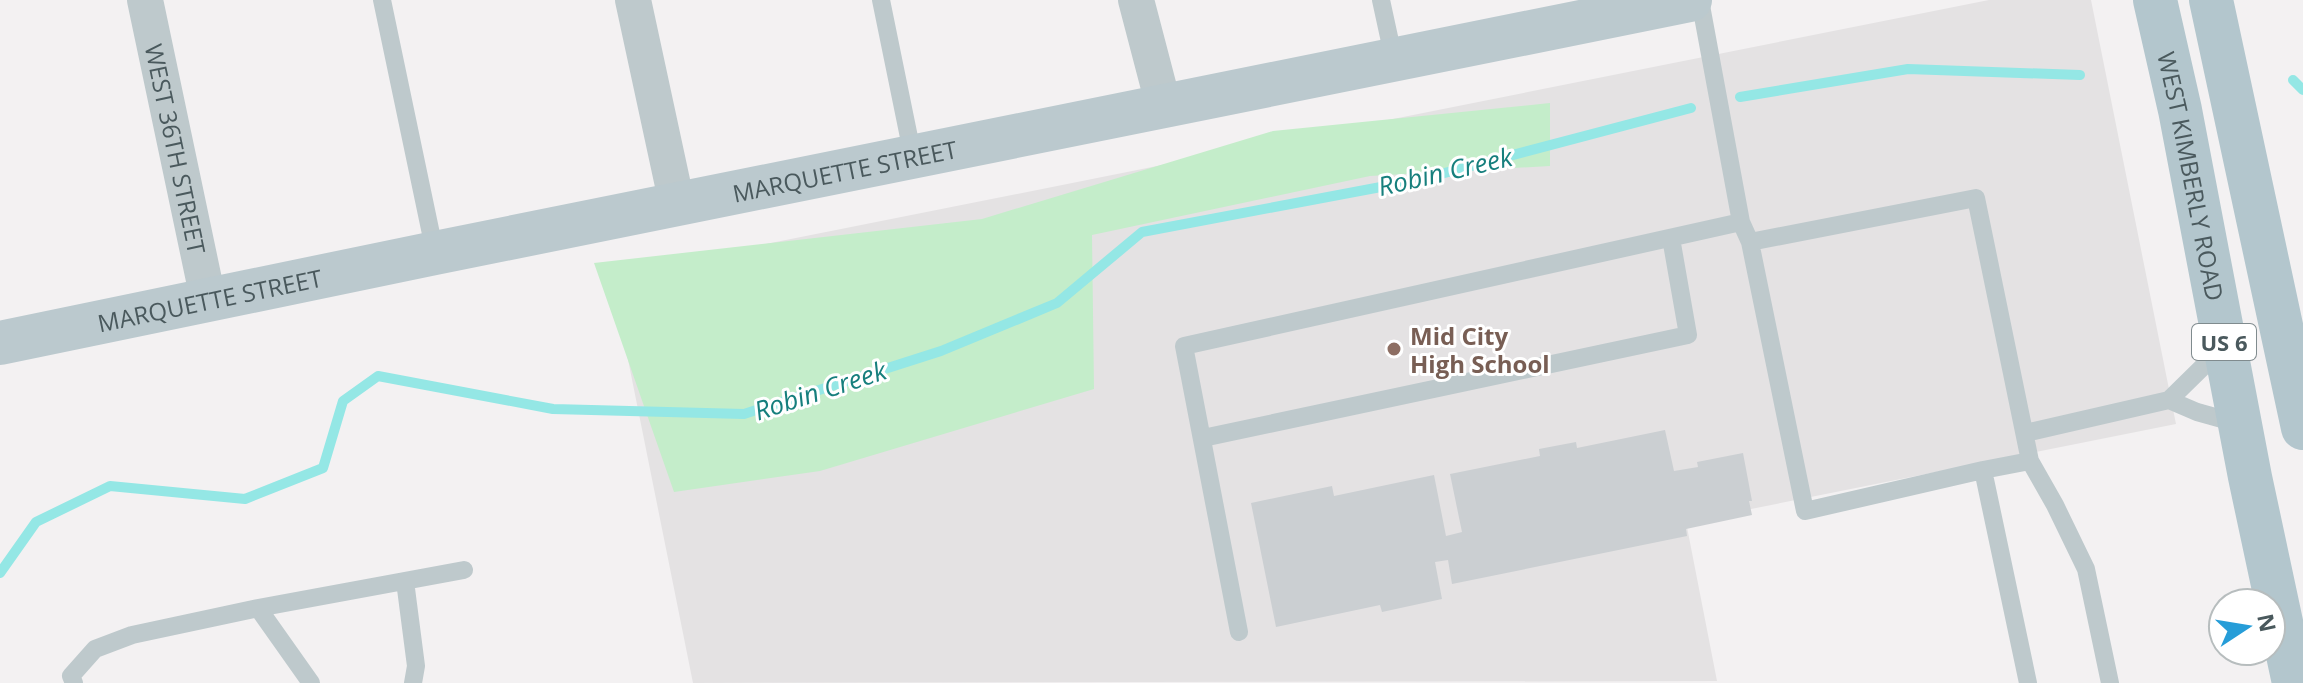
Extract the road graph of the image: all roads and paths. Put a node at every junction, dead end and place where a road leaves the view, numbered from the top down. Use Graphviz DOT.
graph roads {
  1 [pos="145,0"];
  2 [pos="382,0"];
  3 [pos="633,0"];
  4 [pos="881,0"];
  5 [pos="1136,0"];
  6 [pos="1381,0"];
  7 [pos="1690,0"];
  8 [pos="1700,0"];
  9 [pos="2155,0"];
  10 [pos="2211,0"];
  11 [pos="1642,5"];
  12 [pos="1394,61"];
  13 [pos="1164,107"];
  14 [pos="913,157"];
  15 [pos="677,204"];
  16 [pos="1741,222"];
  17 [pos="1671,238"];
  18 [pos="1750,242"];
  19 [pos="435,253"];
  20 [pos="208,299"];
  21 [pos="0,343"];
  22 [pos="2225,345"];
  23 [pos="2169,400"];
  24 [pos="2240,424"];
  25 [pos="2303,428"];
  26 [pos="2025,433"];
  27 [pos="1203,438"];
  28 [pos="2030,461"];
  29 [pos="1983,470"];
  30 [pos="464,570"];
  31 [pos="405,581"];
  32 [pos="258,608"];
  33 [pos="1239,632"];
  34 [pos="69,681"];
  35 [pos="311,683"];
  36 [pos="413,683"];
  37 [pos="2028,683"];
  38 [pos="2110,683"];
  39 [pos="2294,683"];
  1 -- 20 [label="street, WEST 36TH STREET"];
  2 -- 19 [label="lane"];
  3 -- 15 [label="street"];
  4 -- 14 [label="lane"];
  5 -- 13 [label="street"];
  6 -- 12 [label="lane"];
  7 -- 11 [label="main road, MARQUETTE STREET"];
  8 -- 16 [label="lane"];
  9 -- 22 [label="main road, WEST KIMBERLY ROAD / US 6"];
  10 -- 25 [label="main road, US 6"];
  11 -- 12 [label="main road, MARQUETTE STREET"];
  12 -- 13 [label="main road, MARQUETTE STREET"];
  13 -- 14 [label="main road, MARQUETTE STREET"];
  14 -- 15 [label="main road, MARQUETTE STREET"];
  15 -- 19 [label="main road, MARQUETTE STREET"];
  16 -- 17 [label="lane"];
  16 -- 18 [label="lane"];
  17 -- 27 [label="lane"];
  17 -- 27 [label="lane"];
  18 -- 26 [label="lane"];
  18 -- 29 [label="lane"];
  19 -- 20 [label="main road, MARQUETTE STREET"];
  20 -- 21 [label="main road, MARQUETTE STREET"];
  22 -- 23 [label="lane"];
  22 -- 24 [label="main road, WEST KIMBERLY ROAD / US 6"];
  23 -- 24 [label="lane"];
  23 -- 26 [label="lane"];
  24 -- 39 [label="main road, WEST KIMBERLY ROAD / US 6"];
  26 -- 28 [label="lane"];
  27 -- 33 [label="lane"];
  28 -- 29 [label="lane"];
  28 -- 38 [label="lane"];
  29 -- 37 [label="lane"];
  30 -- 31 [label="lane"];
  31 -- 32 [label="lane"];
  31 -- 36 [label="lane"];
  32 -- 34 [label="lane"];
  32 -- 35 [label="lane"];
}
